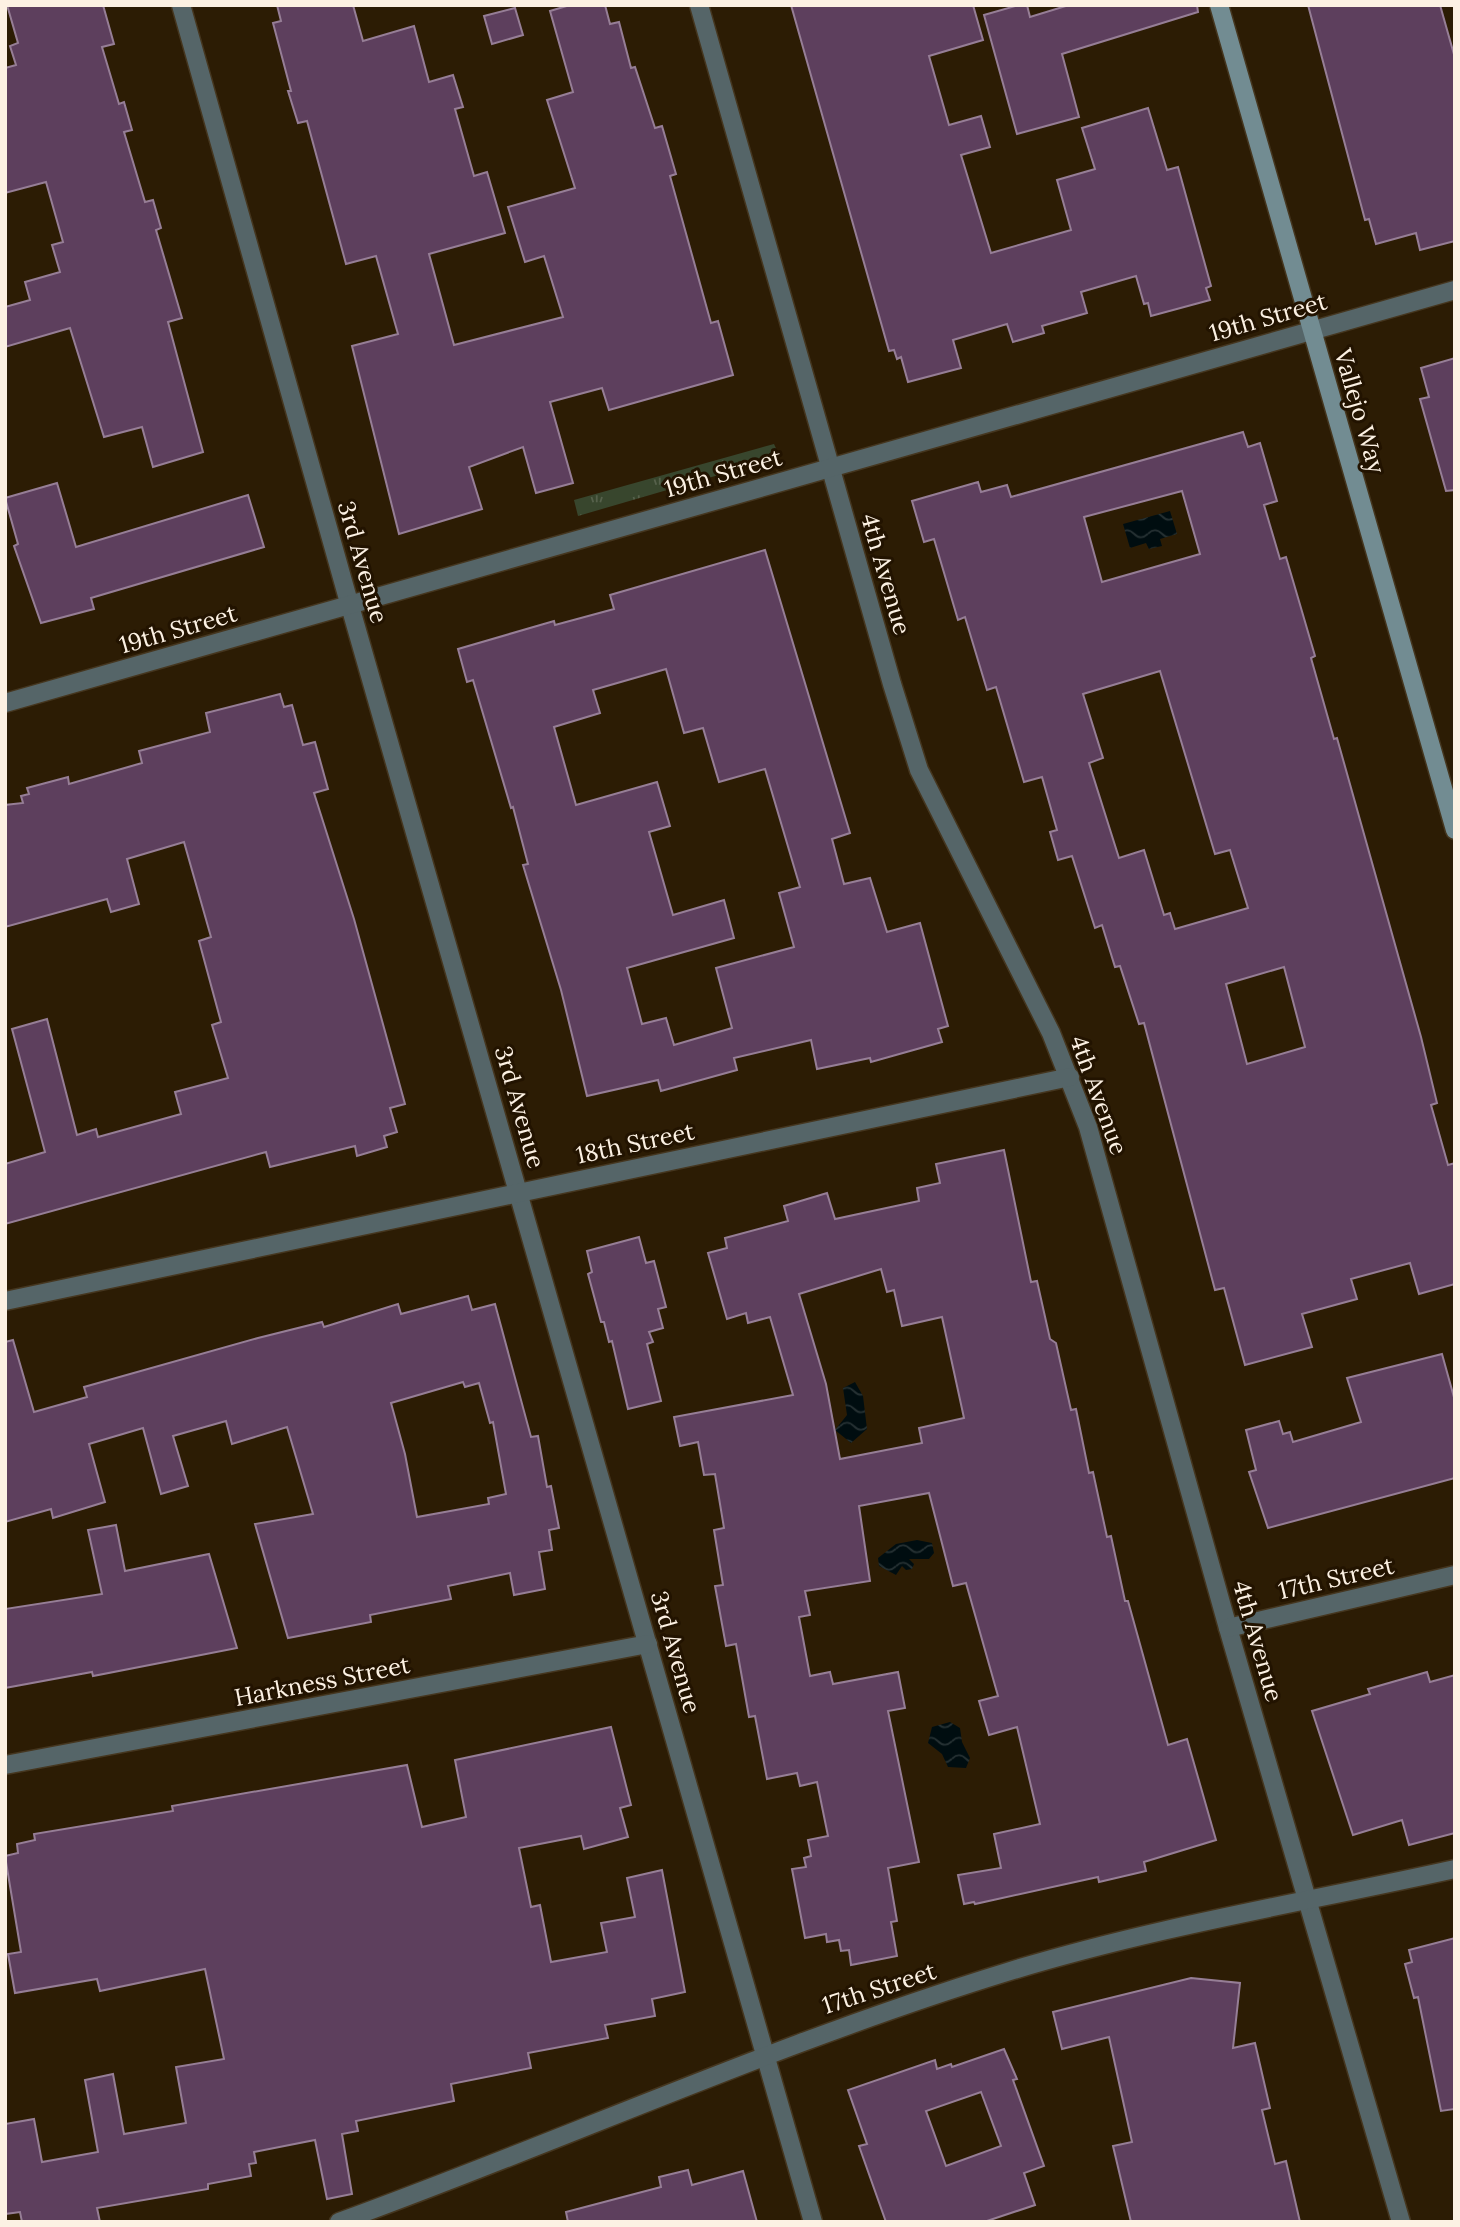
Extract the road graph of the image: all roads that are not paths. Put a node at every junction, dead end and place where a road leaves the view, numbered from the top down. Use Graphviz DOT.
graph roads {
  1 [pos="181,5"];
  2 [pos="699,5"];
  3 [pos="1219,5"];
  4 [pos="1455,290"];
  5 [pos="1311,330"];
  6 [pos="831,468"];
  7 [pos="350,606"];
  8 [pos="5,703"];
  9 [pos="1455,830"];
  10 [pos="1070,1077"];
  11 [pos="518,1192"];
  12 [pos="5,1301"];
  13 [pos="1455,1575"];
  14 [pos="1228,1628"];
  15 [pos="648,1644"];
  16 [pos="5,1765"];
  17 [pos="1455,1869"];
  18 [pos="1308,1902"];
  19 [pos="766,2054"];
  20 [pos="339,2222"];
  21 [pos="813,2222"];
  22 [pos="1401,2222"];
  1 -- 7 [label="street, 3rd Avenue"];
  2 -- 6 [label="street, 4th Avenue"];
  3 -- 5 [label="street, Vallejo Way"];
  4 -- 5 [label="street, 19th Street"];
  5 -- 6 [label="street, 19th Street"];
  5 -- 9 [label="street, Vallejo Way"];
  6 -- 7 [label="street, 19th Street"];
  6 -- 10 [label="street, 4th Avenue"];
  7 -- 8 [label="street, 19th Street"];
  7 -- 11 [label="street, 3rd Avenue"];
  10 -- 11 [label="street, 18th Street"];
  10 -- 14 [label="street, 4th Avenue"];
  11 -- 12 [label="street, 18th Street"];
  11 -- 15 [label="street, 3rd Avenue"];
  13 -- 14 [label="street, 17th Street"];
  14 -- 18 [label="street, 4th Avenue"];
  15 -- 16 [label="street, Harkness Street"];
  15 -- 19 [label="street, 3rd Avenue"];
  17 -- 18 [label="street, 17th Street"];
  18 -- 19 [label="street, 17th Street"];
  18 -- 22 [label="street, 4th Avenue"];
  19 -- 20 [label="street, 17th Street"];
  19 -- 21 [label="street, 3rd Avenue"];
}
